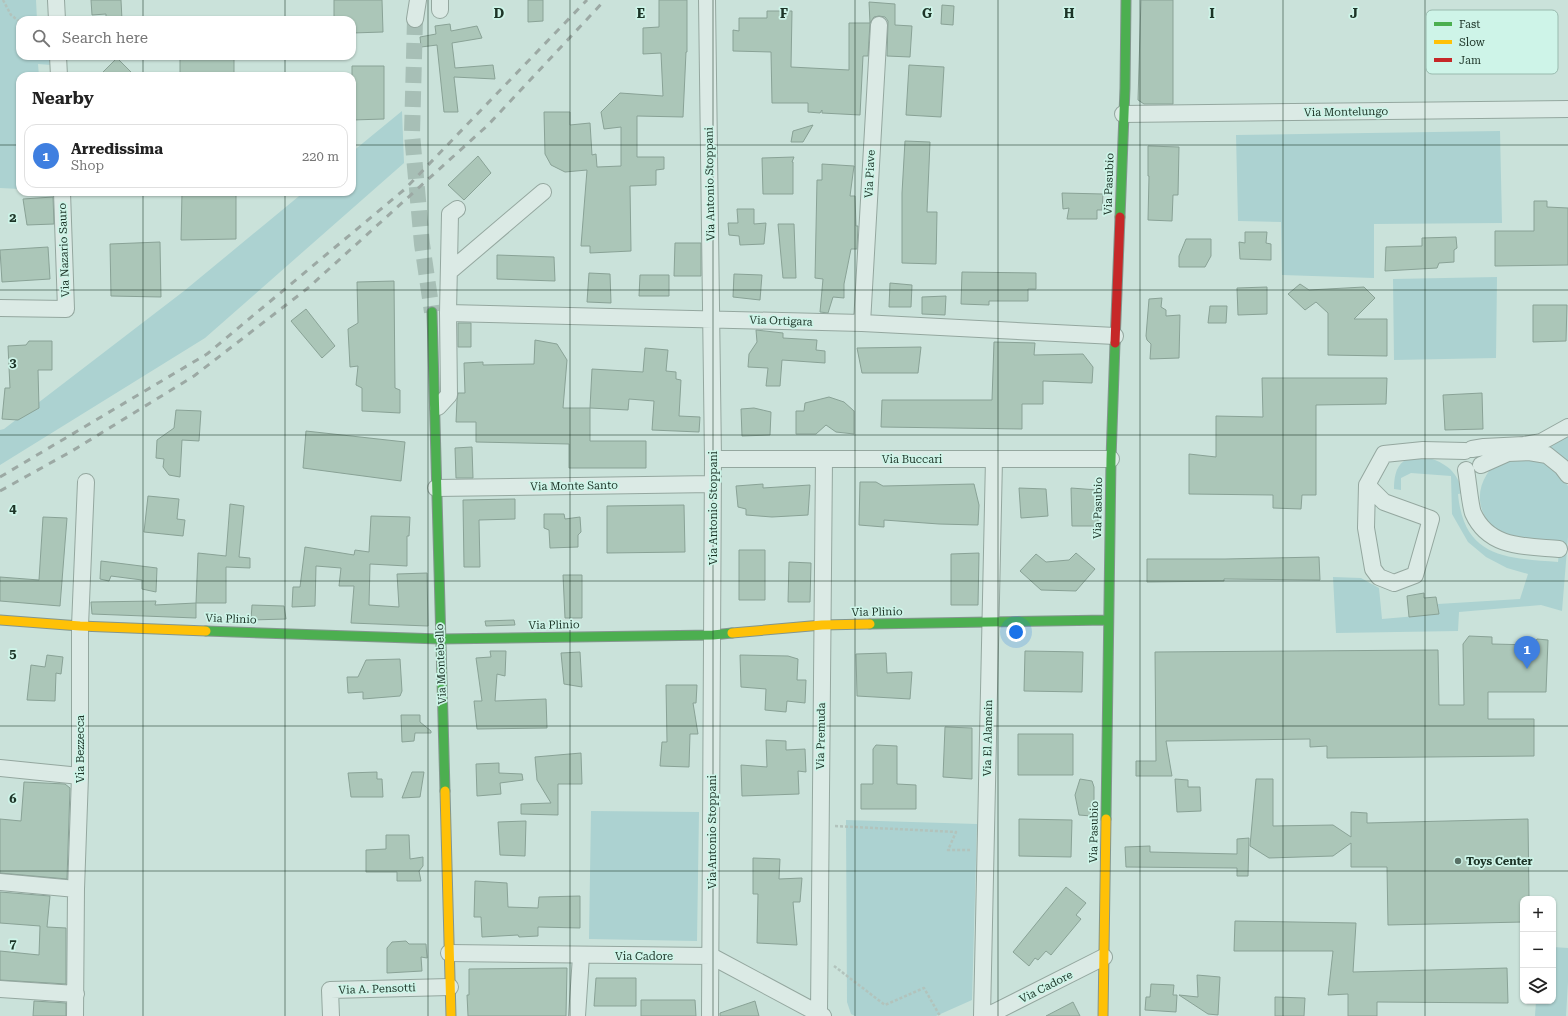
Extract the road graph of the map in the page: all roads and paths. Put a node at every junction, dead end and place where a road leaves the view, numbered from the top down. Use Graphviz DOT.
graph roads {
  1 [pos="3,0"];
  2 [pos="56,0"];
  3 [pos="418,0"];
  4 [pos="707,0"];
  5 [pos="1126,0"];
  6 [pos="57,16"];
  7 [pos="16,19"];
  8 [pos="414,19"];
  9 [pos="878,25"];
  10 [pos="58,60"];
  11 [pos="59,72"];
  12 [pos="1568,109"];
  13 [pos="1123,114"];
  14 [pos="544,192"];
  15 [pos="62,196"];
  16 [pos="457,209"];
  17 [pos="449,272"];
  18 [pos="0,308"];
  19 [pos="432,312"];
  20 [pos="448,313"];
  21 [pos="712,319"];
  22 [pos="862,323"];
  23 [pos="1114,336"];
  24 [pos="438,407"];
  25 [pos="1568,427"];
  26 [pos="713,459"];
  27 [pos="824,459"];
  28 [pos="994,459"];
  29 [pos="1111,460"];
  30 [pos="1470,462"];
  31 [pos="1568,475"];
  32 [pos="86,482"];
  33 [pos="713,484"];
  34 [pos="1367,485"];
  35 [pos="436,488"];
  36 [pos="1559,549"];
  37 [pos="0,620"];
  38 [pos="1108,620"];
  39 [pos="990,622"];
  40 [pos="822,625"];
  41 [pos="80,626"];
  42 [pos="713,635"];
  43 [pos="440,639"];
  44 [pos="0,768"];
  45 [pos="80,776"];
  46 [pos="820,825"];
  47 [pos="986,851"];
  48 [pos="0,882"];
  49 [pos="76,889"];
  50 [pos="449,953"];
  51 [pos="819,955"];
  52 [pos="581,956"];
  53 [pos="711,956"];
  54 [pos="1104,957"];
  55 [pos="450,987"];
  56 [pos="0,989"];
  57 [pos="76,994"];
  58 [pos="821,1015"];
  59 [pos="75,1016"];
  60 [pos="330,1016"];
  61 [pos="451,1016"];
  62 [pos="577,1016"];
  63 [pos="710,1016"];
  64 [pos="940,1016"];
  65 [pos="982,1016"];
  66 [pos="987,1016"];
  67 [pos="1103,1016"];
  1 -- 7 [label="path"];
  2 -- 6 [label="street"];
  3 -- 8 [label="street"];
  4 -- 21 [label="street, Via Antonio Stoppani"];
  5 -- 13 [label="street, Via Pasubio"];
  9 -- 22 [label="street, Via Piave"];
  10 -- 11 [label="street"];
  12 -- 13 [label="street, Via Montelungo"];
  13 -- 23 [label="street, Via Pasubio"];
  14 -- 17 [label="street"];
  15 -- 18 [label="street, Via Nazario Sauro"];
  16 -- 17 [label="street"];
  17 -- 20 [label="street"];
  19 -- 35 [label="street, Via Montebello"];
  20 -- 21 [label="street, Via Ortigara"];
  20 -- 24 [label="street"];
  21 -- 22 [label="street, Via Ortigara"];
  21 -- 26 [label="street, Via Antonio Stoppani"];
  22 -- 23 [label="street, Via Ortigara"];
  23 -- 29 [label="street, Via Pasubio"];
  25 -- 30 [label="street"];
  26 -- 27 [label="street, Via Buccari"];
  26 -- 33 [label="street, Via Antonio Stoppani"];
  27 -- 28 [label="street, Via Buccari"];
  27 -- 40 [label="street, Via Premuda"];
  28 -- 29 [label="street, Via Buccari"];
  28 -- 39 [label="street, Via El Alamein"];
  29 -- 38 [label="street, Via Pasubio"];
  30 -- 31 [label="street"];
  30 -- 34 [label="street"];
  30 -- 36 [label="street"];
  32 -- 41 [label="street, Via Bezzecca"];
  33 -- 35 [label="street, Via Monte Santo"];
  33 -- 42 [label="street, Via Antonio Stoppani"];
  34 -- 34 [label="street"];
  35 -- 43 [label="street, Via Montebello"];
  37 -- 41 [label="street, Via Plinio"];
  38 -- 39 [label="street, Via Plinio"];
  38 -- 54 [label="street, Via Pasubio"];
  39 -- 40 [label="street, Via Plinio"];
  39 -- 47 [label="street, Via El Alamein"];
  40 -- 42 [label="street, Via Plinio"];
  40 -- 46 [label="street, Via Premuda"];
  41 -- 43 [label="street, Via Plinio"];
  41 -- 45 [label="street, Via Bezzecca"];
  42 -- 43 [label="street, Via Plinio"];
  42 -- 53 [label="street, Via Antonio Stoppani"];
  43 -- 50 [label="street, Via Montebello"];
  44 -- 45 [label="street"];
  45 -- 49 [label="street, Via Bezzecca"];
  46 -- 47 [label="path"];
  46 -- 51 [label="street, Via Premuda"];
  47 -- 65 [label="street, Via El Alamein"];
  48 -- 49 [label="street"];
  49 -- 57 [label="street, Via Bezzecca"];
  50 -- 52 [label="street, Via Cadore"];
  50 -- 55 [label="street, Via Montebello"];
  51 -- 58 [label="street, Via Premuda"];
  51 -- 64 [label="path"];
  52 -- 53 [label="street, Via Cadore"];
  52 -- 62 [label="street"];
  53 -- 58 [label="street, Via Cadore"];
  53 -- 63 [label="street, Via Antonio Stoppani"];
  54 -- 66 [label="street, Via Cadore"];
  54 -- 67 [label="street, Via Pasubio"];
  55 -- 60 [label="street, Via A. Pensotti"];
  55 -- 61 [label="street, Via Montebello"];
  56 -- 57 [label="street"];
  57 -- 59 [label="street, Via Bezzecca"];
}
